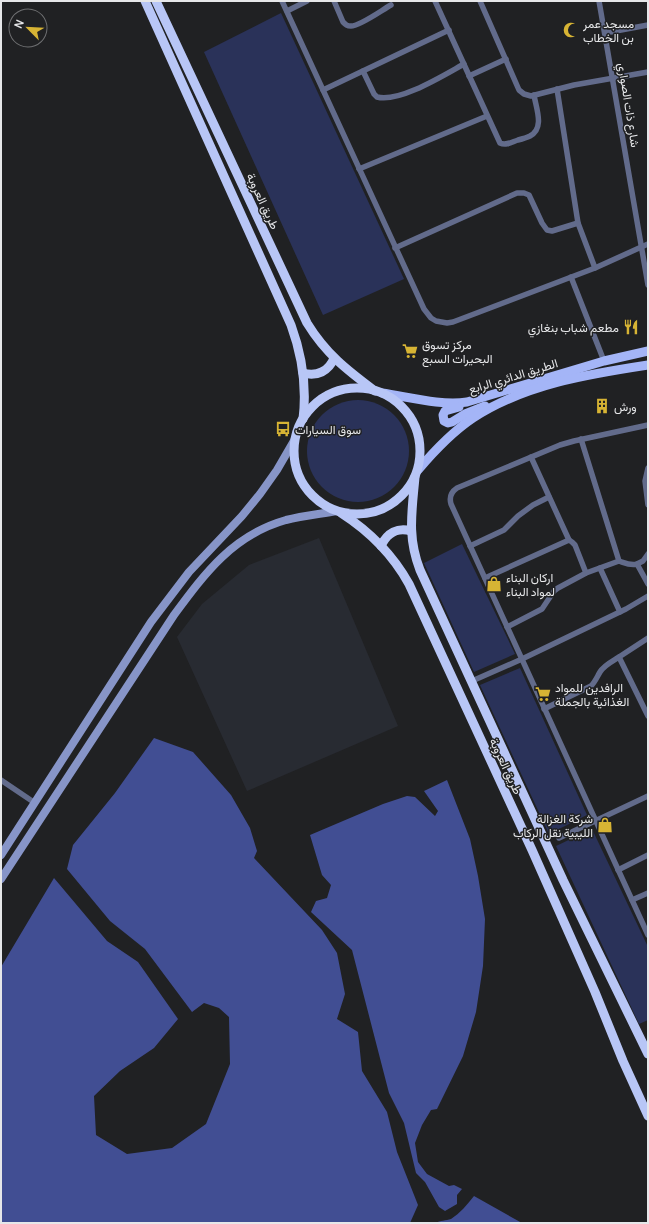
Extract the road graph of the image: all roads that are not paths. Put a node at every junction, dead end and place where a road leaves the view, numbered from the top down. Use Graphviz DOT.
graph roads {
  1 [pos="145,1"];
  2 [pos="156,1"];
  3 [pos="282,1"];
  4 [pos="307,1"];
  5 [pos="334,1"];
  6 [pos="436,1"];
  7 [pos="480,1"];
  8 [pos="599,1"];
  9 [pos="391,5"];
  10 [pos="287,11"];
  11 [pos="648,25"];
  12 [pos="449,30"];
  13 [pos="605,33"];
  14 [pos="506,59"];
  15 [pos="464,64"];
  16 [pos="363,71"];
  17 [pos="648,72"];
  18 [pos="469,76"];
  19 [pos="613,78"];
  20 [pos="557,89"];
  21 [pos="323,90"];
  22 [pos="534,95"];
  23 [pos="487,116"];
  24 [pos="359,169"];
  25 [pos="578,223"];
  26 [pos="648,244"];
  27 [pos="641,247"];
  28 [pos="395,248"];
  29 [pos="595,268"];
  30 [pos="571,277"];
  31 [pos="648,284"];
  32 [pos="648,351"];
  33 [pos="334,358"];
  34 [pos="604,361"];
  35 [pos="648,365"];
  36 [pos="303,373"];
  37 [pos="379,392"];
  38 [pos="473,401"];
  39 [pos="502,401"];
  40 [pos="303,419"];
  41 [pos="648,425"];
  42 [pos="295,439"];
  43 [pos="581,439"];
  44 [pos="531,457"];
  45 [pos="648,468"];
  46 [pos="416,473"];
  47 [pos="549,497"];
  48 [pos="648,505"];
  49 [pos="339,512"];
  50 [pos="411,531"];
  51 [pos="569,540"];
  52 [pos="381,546"];
  53 [pos="470,546"];
  54 [pos="648,554"];
  55 [pos="619,560"];
  56 [pos="637,564"];
  57 [pos="600,568"];
  58 [pos="586,573"];
  59 [pos="485,578"];
  60 [pos="648,584"];
  61 [pos="648,596"];
  62 [pos="620,612"];
  63 [pos="507,627"];
  64 [pos="648,638"];
  65 [pos="619,657"];
  66 [pos="522,659"];
  67 [pos="472,681"];
  68 [pos="544,709"];
  69 [pos="648,716"];
  70 [pos="1,780"];
  71 [pos="648,796"];
  72 [pos="35,803"];
  73 [pos="596,821"];
  74 [pos="559,838"];
  75 [pos="1,855"];
  76 [pos="648,855"];
  77 [pos="618,870"];
  78 [pos="1,880"];
  79 [pos="648,893"];
  80 [pos="632,900"];
  81 [pos="648,935"];
  82 [pos="648,1054"];
  83 [pos="648,1095"];
  84 [pos="643,1104"];
  85 [pos="648,1116"];
  1 -- 36 [label="highway, طريق العروبة"];
  2 -- 33 [label="highway, طريق العروبة"];
  3 -- 10 [label="street"];
  4 -- 10 [label="street"];
  5 -- 9 [label="street"];
  6 -- 12 [label="street"];
  7 -- 14 [label="street"];
  8 -- 13 [label="street, شارع ذات الصواري"];
  10 -- 21 [label="street"];
  11 -- 13 [label="street"];
  12 -- 15 [label="street"];
  12 -- 16 [label="street"];
  13 -- 19 [label="street, شارع ذات الصواري"];
  14 -- 18 [label="street"];
  14 -- 22 [label="street"];
  15 -- 16 [label="street"];
  15 -- 18 [label="street"];
  16 -- 21 [label="street"];
  17 -- 19 [label="street"];
  18 -- 23 [label="street"];
  19 -- 20 [label="street"];
  19 -- 27 [label="street, شارع ذات الصواري"];
  20 -- 22 [label="street"];
  20 -- 25 [label="street"];
  21 -- 24 [label="street"];
  22 -- 23 [label="street"];
  23 -- 24 [label="street"];
  24 -- 28 [label="street"];
  25 -- 28 [label="street"];
  25 -- 29 [label="street"];
  26 -- 27 [label="street"];
  27 -- 29 [label="street"];
  27 -- 31 [label="street, شارع ذات الصواري"];
  28 -- 30 [label="street"];
  29 -- 30 [label="street"];
  30 -- 34 [label="street"];
  32 -- 34 [label="main road, الطريق الدائري الرابع"];
  33 -- 36 [label="highway"];
  33 -- 37 [label="highway, طريق العروبة"];
  34 -- 38 [label="main road, الطريق الدائري الرابع"];
  35 -- 39 [label="main road, الطريق الدائري الرابع"];
  36 -- 40 [label="highway, طريق العروبة"];
  37 -- 38 [label="main road, الطريق الدائري الرابع"];
  37 -- 40 [label="highway"];
  37 -- 46 [label="highway"];
  38 -- 39 [label="main road"];
  39 -- 46 [label="main road, الطريق الدائري الرابع"];
  40 -- 42 [label="highway"];
  41 -- 43 [label="street"];
  42 -- 49 [label="highway"];
  42 -- 72 [label="main road"];
  43 -- 44 [label="street"];
  43 -- 55 [label="street"];
  44 -- 47 [label="street"];
  44 -- 53 [label="street"];
  45 -- 48 [label="street"];
  46 -- 49 [label="highway"];
  46 -- 50 [label="highway, طريق العروبة"];
  47 -- 51 [label="street"];
  47 -- 53 [label="street"];
  49 -- 52 [label="highway, طريق العروبة"];
  49 -- 78 [label="main road"];
  50 -- 52 [label="highway"];
  50 -- 67 [label="highway, طريق العروبة"];
  51 -- 58 [label="street"];
  51 -- 59 [label="street"];
  52 -- 84 [label="highway, طريق العروبة"];
  53 -- 59 [label="street"];
  54 -- 56 [label="street"];
  55 -- 56 [label="street"];
  55 -- 57 [label="street"];
  56 -- 60 [label="street"];
  57 -- 58 [label="street"];
  57 -- 62 [label="street"];
  58 -- 63 [label="street"];
  59 -- 63 [label="street"];
  61 -- 62 [label="street"];
  62 -- 66 [label="street"];
  63 -- 66 [label="street"];
  64 -- 65 [label="street"];
  65 -- 68 [label="street"];
  65 -- 69 [label="street"];
  66 -- 67 [label="street"];
  66 -- 68 [label="street"];
  67 -- 82 [label="highway, طريق العروبة"];
  68 -- 73 [label="street"];
  70 -- 72 [label="street"];
  71 -- 73 [label="street"];
  72 -- 75 [label="main road"];
  73 -- 74 [label="street"];
  73 -- 77 [label="street"];
  76 -- 77 [label="street"];
  77 -- 80 [label="street"];
  79 -- 80 [label="street"];
  80 -- 81 [label="street"];
  83 -- 84 [label="highway"];
  84 -- 85 [label="highway, طريق العروبة"];
}
